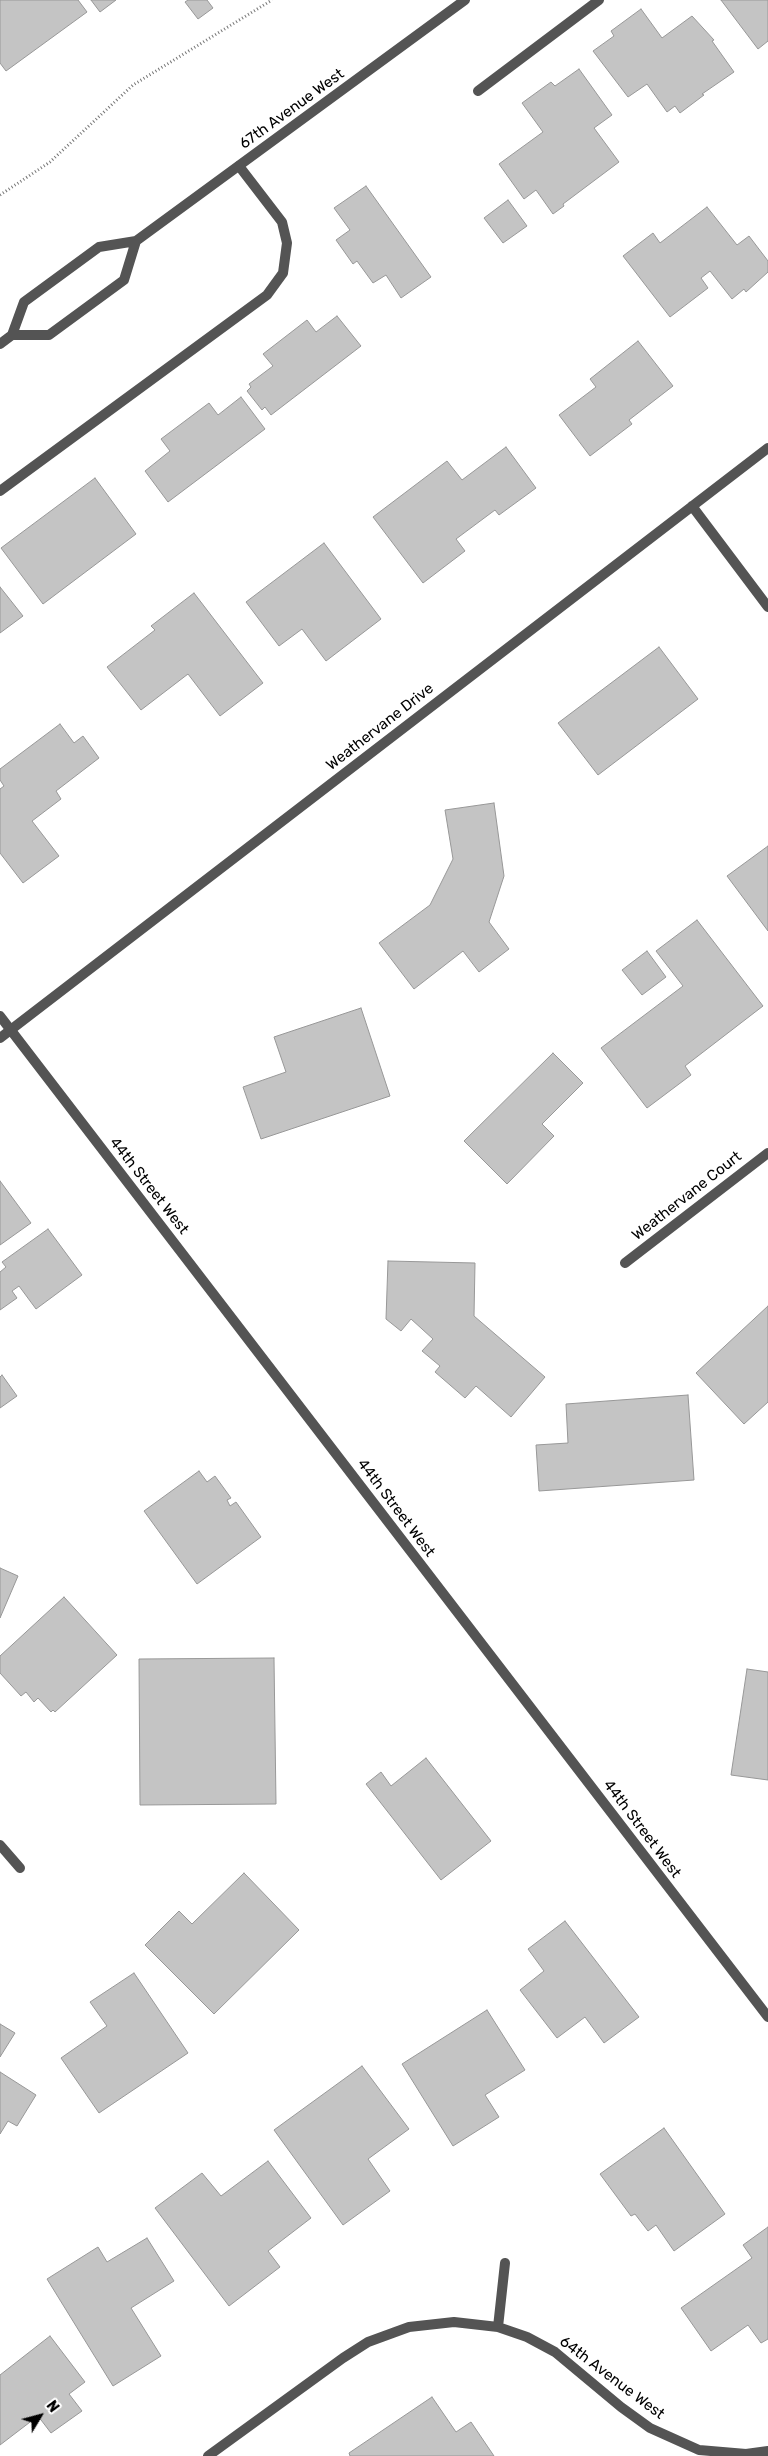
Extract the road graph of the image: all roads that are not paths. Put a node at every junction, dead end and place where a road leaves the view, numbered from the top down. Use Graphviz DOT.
graph roads {
  1 [pos="465,0"];
  2 [pos="599,0"];
  3 [pos="478,91"];
  4 [pos="240,166"];
  5 [pos="136,242"];
  6 [pos="12,335"];
  7 [pos="0,344"];
  8 [pos="768,448"];
  9 [pos="0,491"];
  10 [pos="692,506"];
  11 [pos="768,608"];
  12 [pos="0,1016"];
  13 [pos="10,1030"];
  14 [pos="0,1038"];
  15 [pos="768,1152"];
  16 [pos="624,1263"];
  17 [pos="0,1845"];
  18 [pos="20,1868"];
  19 [pos="768,2017"];
  20 [pos="505,2263"];
  21 [pos="498,2327"];
  22 [pos="768,2451"];
  23 [pos="208,2456"];
  1 -- 4 [label="street, 67th Avenue West"];
  2 -- 3 [label="street"];
  4 -- 5 [label="street, 67th Avenue West"];
  4 -- 9 [label="street"];
  5 -- 6 [label="street, 67th Avenue West"];
  5 -- 6 [label="street"];
  6 -- 7 [label="street"];
  8 -- 10 [label="street, Weathervane Drive"];
  10 -- 11 [label="street"];
  10 -- 13 [label="street, Weathervane Drive"];
  12 -- 13 [label="street, 44th Street West"];
  13 -- 14 [label="street, Weathervane Drive"];
  13 -- 19 [label="street, 44th Street West"];
  15 -- 16 [label="street, Weathervane Court"];
  17 -- 18 [label="street"];
  20 -- 21 [label="street"];
  21 -- 22 [label="street, 64th Avenue West"];
  21 -- 23 [label="street, 64th Avenue West"];
}
